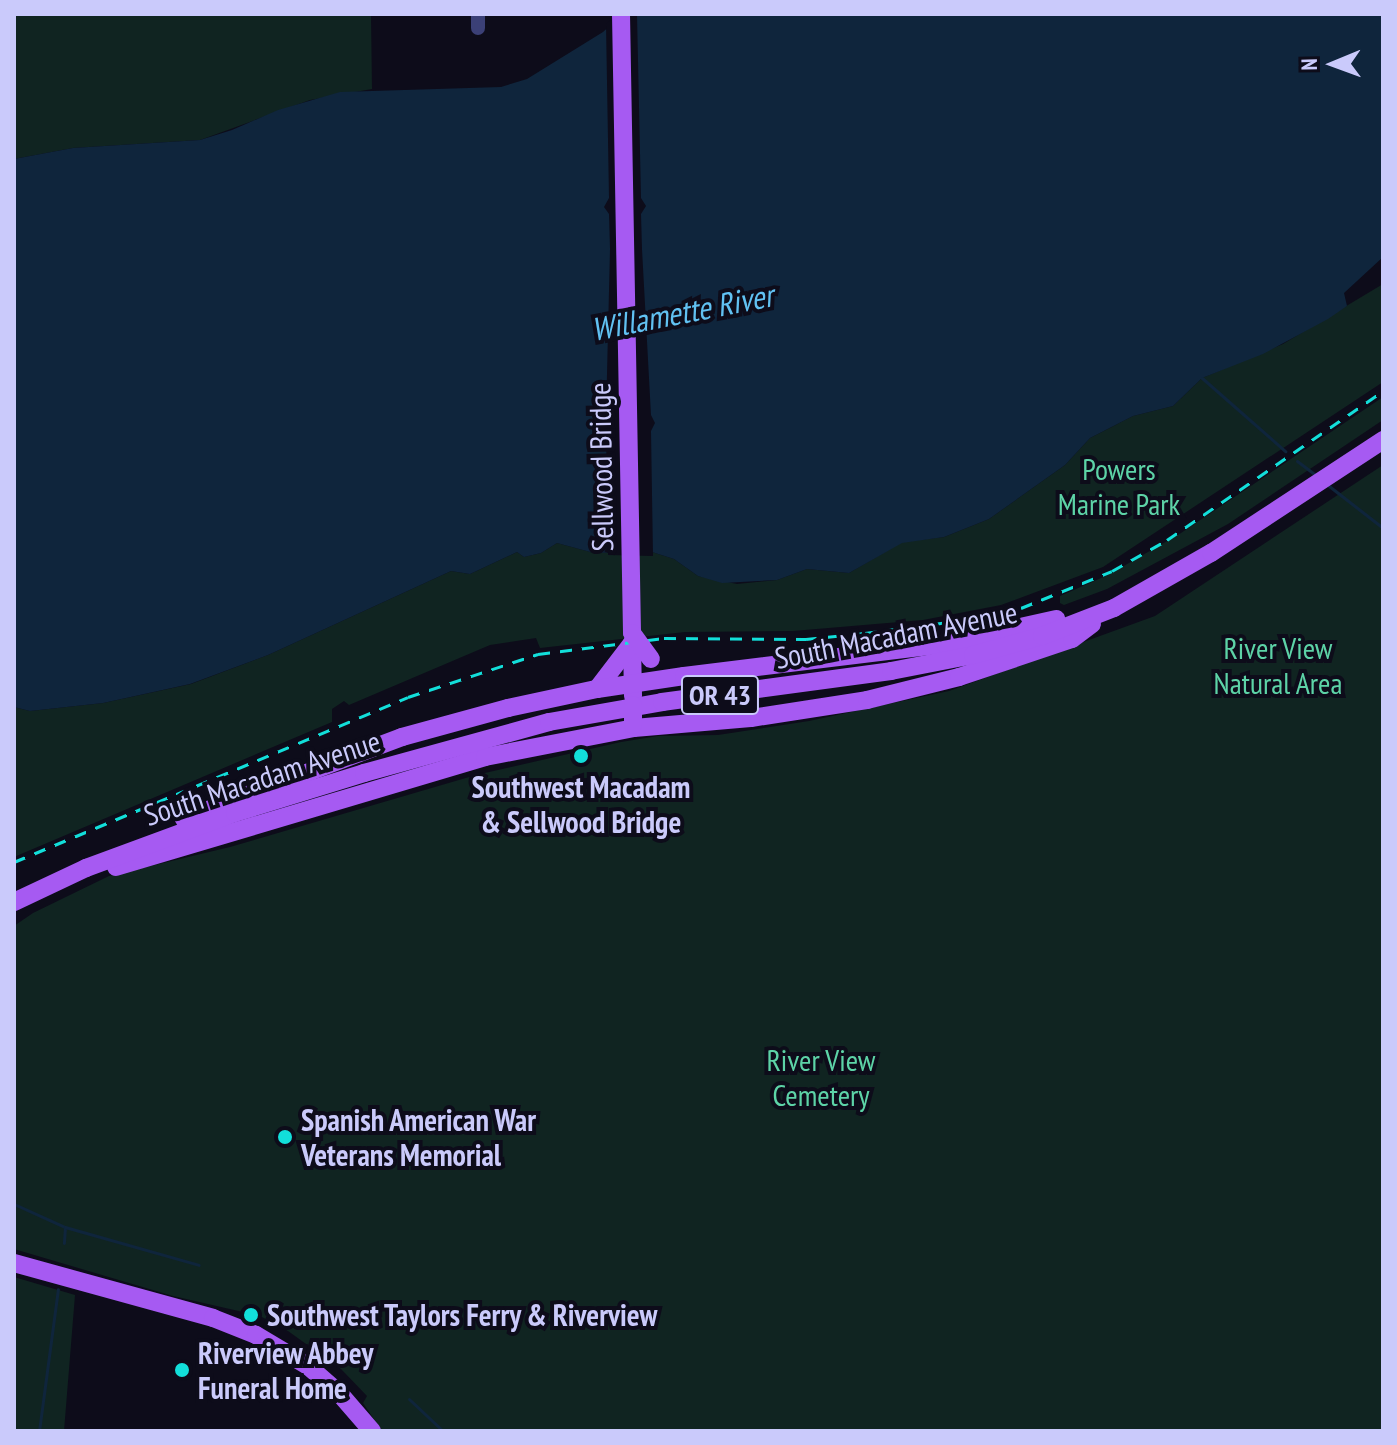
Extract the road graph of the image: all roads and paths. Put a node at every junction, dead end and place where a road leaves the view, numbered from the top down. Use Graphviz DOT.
graph roads {
  1 [pos="621,14"];
  2 [pos="1383,440"];
  3 [pos="1114,608"];
  4 [pos="632,638"];
  5 [pos="684,676"];
  6 [pos="633,686"];
  7 [pos="597,689"];
  8 [pos="633,727"];
  9 [pos="147,844"];
  10 [pos="86,868"];
  11 [pos="14,902"];
  12 [pos="14,1263"];
  13 [pos="372,1431"];
  1 -- 4 [label="main road, Sellwood Bridge"];
  2 -- 3 [label="main road, South Macadam Avenue / OR 43"];
  3 -- 5 [label="main road"];
  3 -- 8 [label="main road"];
  3 -- 9 [label="main road, South Macadam Avenue / OR 43"];
  4 -- 5 [label="main road, bridge"];
  4 -- 6 [label="main road, Sellwood Bridge"];
  4 -- 7 [label="main road"];
  5 -- 6 [label="main road"];
  6 -- 7 [label="main road"];
  6 -- 8 [label="main road, Sellwood Bridge, bridge"];
  7 -- 9 [label="main road"];
  8 -- 10 [label="main road"];
  9 -- 10 [label="main road, South Macadam Avenue / OR 43"];
  10 -- 11 [label="main road, South Macadam Avenue / OR 43"];
  12 -- 13 [label="main road"];
}
